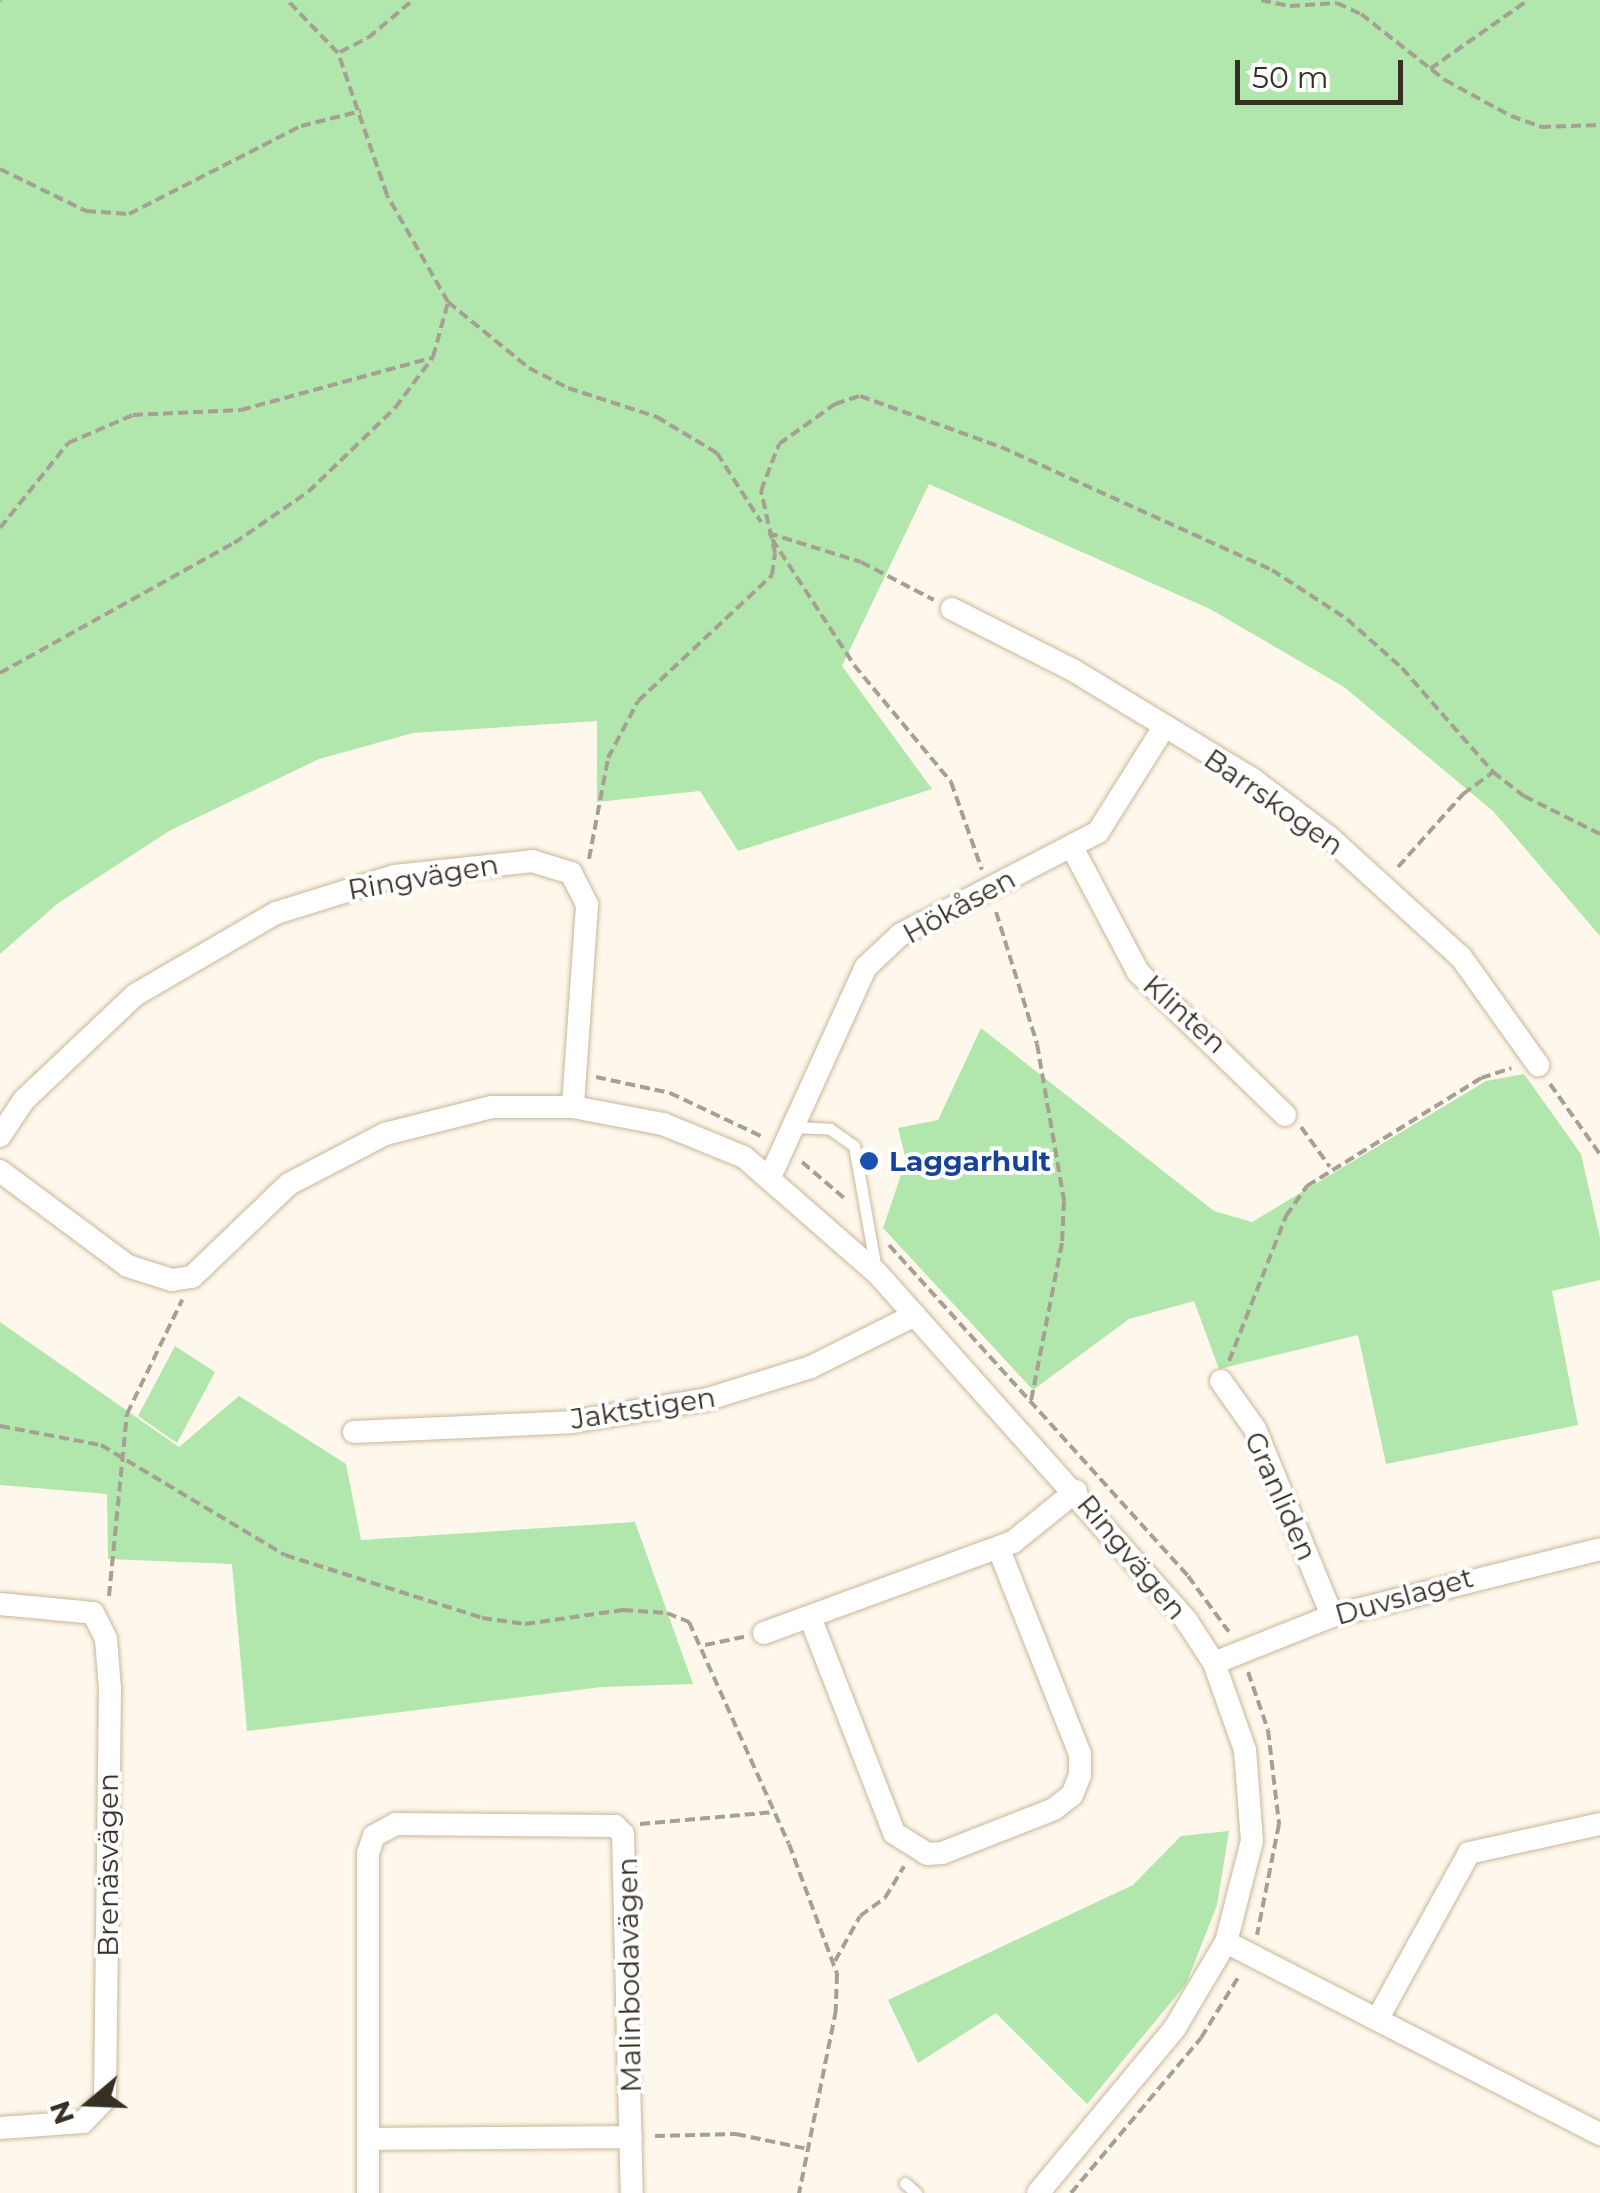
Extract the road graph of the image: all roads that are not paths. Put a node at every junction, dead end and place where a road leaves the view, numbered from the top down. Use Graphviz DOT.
graph roads {
  1 [pos="952,609"];
  2 [pos="1164,728"];
  3 [pos="1074,849"];
  4 [pos="1538,1065"];
  5 [pos="573,1107"];
  6 [pos="1285,1116"];
  7 [pos="796,1127"];
  8 [pos="0,1136"];
  9 [pos="0,1171"];
  10 [pos="770,1176"];
  11 [pos="877,1273"];
  12 [pos="916,1315"];
  13 [pos="1222,1381"];
  14 [pos="354,1432"];
  15 [pos="1076,1490"];
  16 [pos="999,1549"];
  17 [pos="1600,1549"];
  18 [pos="0,1604"];
  19 [pos="1332,1616"];
  20 [pos="810,1617"];
  21 [pos="764,1634"];
  22 [pos="1214,1663"];
  23 [pos="1600,1824"];
  24 [pos="1226,1942"];
  25 [pos="1378,2018"];
  26 [pos="0,2128"];
  27 [pos="1600,2134"];
  28 [pos="631,2136"];
  29 [pos="368,2138"];
  30 [pos="904,2183"];
  31 [pos="368,2193"];
  32 [pos="632,2193"];
  33 [pos="916,2193"];
  34 [pos="1038,2193"];
  1 -- 2 [label="street, Barrskogen"];
  2 -- 3 [label="street, Hökåsen"];
  2 -- 4 [label="street, Barrskogen"];
  3 -- 6 [label="street, Klinten"];
  3 -- 7 [label="street, Hökåsen"];
  5 -- 8 [label="street, Ringvägen"];
  5 -- 9 [label="street, Ringvägen"];
  5 -- 10 [label="street, Ringvägen"];
  7 -- 10 [label="street, Hökåsen"];
  7 -- 11 [label="lane"];
  10 -- 11 [label="street, Ringvägen"];
  11 -- 12 [label="street, Ringvägen"];
  12 -- 14 [label="street, Jaktstigen"];
  12 -- 15 [label="street, Ringvägen"];
  13 -- 19 [label="street, Granliden"];
  15 -- 16 [label="street"];
  15 -- 22 [label="street, Ringvägen"];
  16 -- 20 [label="street"];
  16 -- 20 [label="street"];
  17 -- 19 [label="street, Duvslaget"];
  18 -- 26 [label="street, Brenäsvägen"];
  19 -- 22 [label="street, Duvslaget"];
  20 -- 21 [label="street"];
  22 -- 24 [label="street, Ringvägen"];
  23 -- 25 [label="street"];
  24 -- 25 [label="street"];
  24 -- 34 [label="street, Ringvägen"];
  25 -- 27 [label="street"];
  28 -- 29 [label="street"];
  28 -- 29 [label="street, Malinbodavägen"];
  28 -- 32 [label="street, Malinbodavägen"];
  29 -- 31 [label="street, Malinbodavägen"];
  30 -- 33 [label="lane"];
}
